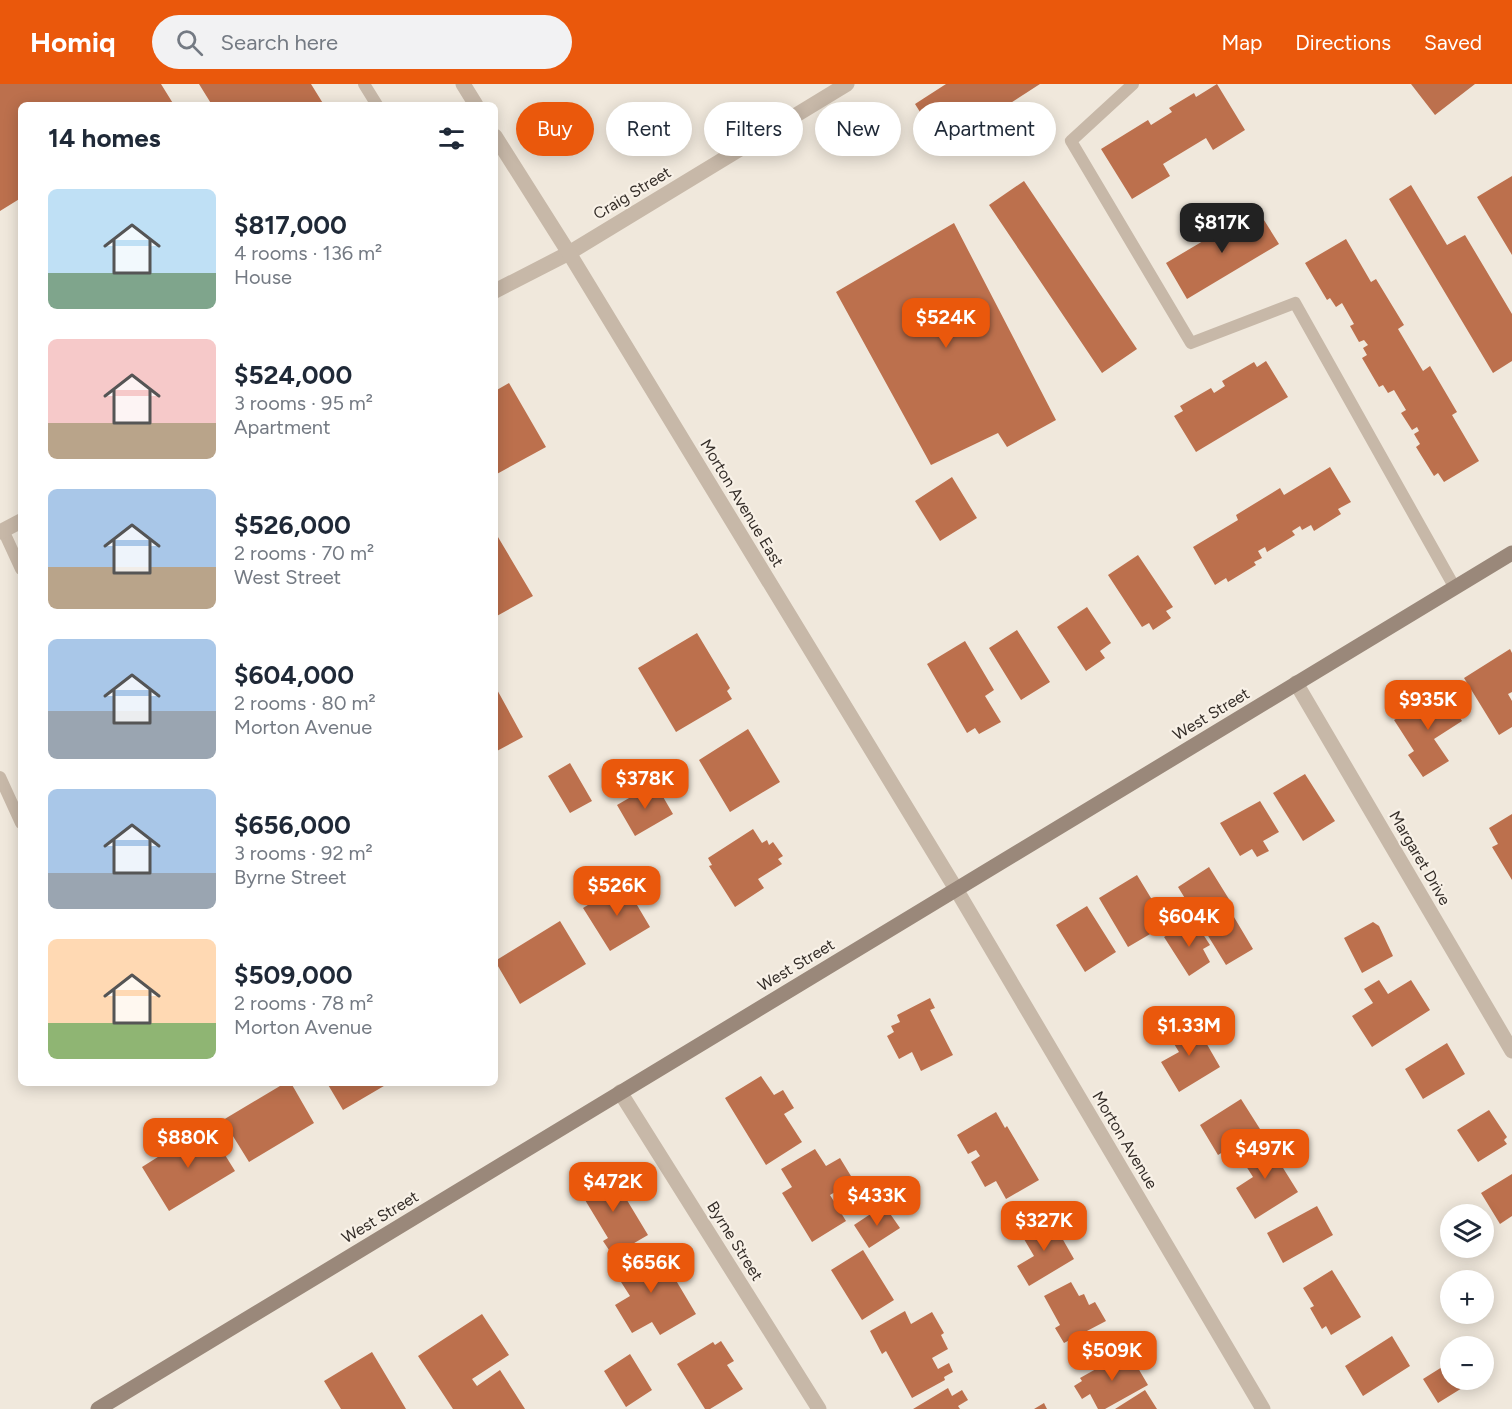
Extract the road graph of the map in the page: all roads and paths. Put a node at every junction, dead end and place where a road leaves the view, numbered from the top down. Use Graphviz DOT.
graph roads {
  1 [pos="364,84"];
  2 [pos="463,84"];
  3 [pos="847,84"];
  4 [pos="1133,84"];
  5 [pos="375,102"];
  6 [pos="474,102"];
  7 [pos="498,141"];
  8 [pos="569,253"];
  9 [pos="498,289"];
  10 [pos="18,522"];
  11 [pos="1,531"];
  12 [pos="1512,553"];
  13 [pos="18,563"];
  14 [pos="1455,588"];
  15 [pos="1296,683"];
  16 [pos="0,777"];
  17 [pos="18,816"];
  18 [pos="956,889"];
  19 [pos="1512,1051"];
  20 [pos="620,1092"];
  21 [pos="98,1409"];
  22 [pos="819,1409"];
  23 [pos="1263,1409"];
  1 -- 5 [label="lane"];
  2 -- 6 [label="street"];
  3 -- 8 [label="street, Craig Street"];
  4 -- 14 [label="lane"];
  7 -- 8 [label="street, Morton Avenue East"];
  8 -- 9 [label="street, Craig Street"];
  8 -- 18 [label="street, Morton Avenue East"];
  10 -- 11 [label="street"];
  11 -- 13 [label="lane"];
  12 -- 14 [label="main road, West Street"];
  14 -- 15 [label="main road, West Street"];
  15 -- 18 [label="main road, West Street"];
  15 -- 19 [label="street, Margaret Drive"];
  16 -- 17 [label="lane"];
  18 -- 20 [label="main road, West Street"];
  18 -- 23 [label="street, Morton Avenue"];
  20 -- 21 [label="main road, West Street"];
  20 -- 22 [label="street, Byrne Street"];
}
